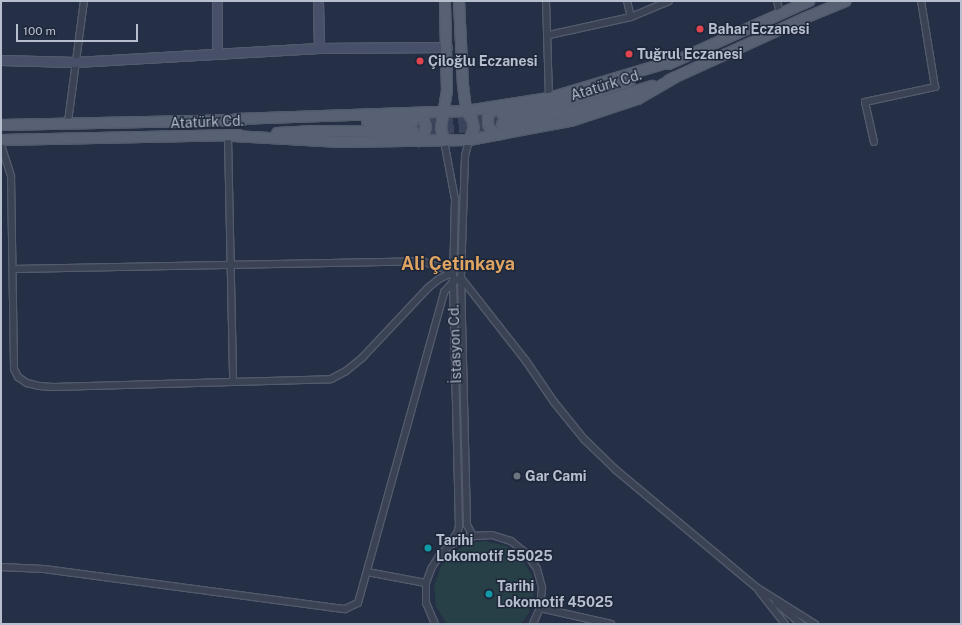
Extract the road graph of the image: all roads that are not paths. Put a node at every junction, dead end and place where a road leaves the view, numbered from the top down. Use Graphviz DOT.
graph roads {
  1 [pos="84,1"];
  2 [pos="217,1"];
  3 [pos="318,1"];
  4 [pos="445,1"];
  5 [pos="459,1"];
  6 [pos="546,1"];
  7 [pos="627,1"];
  8 [pos="669,1"];
  9 [pos="777,1"];
  10 [pos="809,1"];
  11 [pos="846,1"];
  12 [pos="921,1"];
  13 [pos="780,13"];
  14 [pos="631,17"];
  15 [pos="549,35"];
  16 [pos="447,47"];
  17 [pos="319,48"];
  18 [pos="217,54"];
  19 [pos="1,60"];
  20 [pos="673,61"];
  21 [pos="75,62"];
  22 [pos="674,78"];
  23 [pos="549,98"];
  24 [pos="466,111"];
  25 [pos="444,113"];
  26 [pos="499,115"];
  27 [pos="68,122"];
  28 [pos="415,122"];
  29 [pos="1,125"];
  30 [pos="498,135"];
  31 [pos="230,136"];
  32 [pos="1,140"];
  33 [pos="469,140"];
  34 [pos="419,141"];
  35 [pos="444,141"];
  36 [pos="874,142"];
  37 [pos="1,145"];
  38 [pos="230,265"];
  39 [pos="13,269"];
  40 [pos="453,272"];
  41 [pos="461,278"];
  42 [pos="453,282"];
  43 [pos="233,382"];
  44 [pos="473,536"];
  45 [pos="449,546"];
  46 [pos="1,567"];
  47 [pos="367,572"];
  48 [pos="426,583"];
  49 [pos="756,587"];
  50 [pos="540,608"];
  51 [pos="435,624"];
  52 [pos="532,624"];
  53 [pos="611,624"];
  54 [pos="785,624"];
  55 [pos="801,624"];
  56 [pos="815,624"];
  1 -- 21 [label="street"];
  2 -- 18 [label="street"];
  3 -- 17 [label="street"];
  4 -- 16 [label="main road"];
  5 -- 24 [label="main road"];
  6 -- 15 [label="street"];
  7 -- 14 [label="street"];
  8 -- 14 [label="street"];
  9 -- 13 [label="street"];
  10 -- 13 [label="main road, Atatürk Cd."];
  11 -- 22 [label="main road, Atatürk Cd."];
  12 -- 36 [label="street"];
  13 -- 20 [label="main road, Atatürk Cd."];
  14 -- 15 [label="street"];
  15 -- 23 [label="street"];
  16 -- 17 [label="street"];
  16 -- 25 [label="main road"];
  17 -- 18 [label="street"];
  18 -- 21 [label="street"];
  19 -- 21 [label="street"];
  20 -- 23 [label="main road"];
  20 -- 26 [label="main road, Atatürk Cd."];
  21 -- 27 [label="street"];
  22 -- 26 [label="main road, Atatürk Cd."];
  22 -- 30 [label="main road"];
  23 -- 26 [label="main road"];
  24 -- 25 [label="main road"];
  24 -- 26 [label="main road"];
  24 -- 33 [label="main road"];
  25 -- 28 [label="main road"];
  25 -- 35 [label="main road"];
  26 -- 30 [label="main road"];
  27 -- 28 [label="main road, Atatürk Cd."];
  27 -- 29 [label="main road, Atatürk Cd."];
  28 -- 31 [label="main road, Atatürk Cd."];
  28 -- 34 [label="main road"];
  30 -- 33 [label="main road"];
  31 -- 32 [label="main road, Atatürk Cd."];
  31 -- 34 [label="main road"];
  31 -- 38 [label="street"];
  33 -- 35 [label="main road"];
  33 -- 41 [label="street, İstasyon Cd."];
  34 -- 35 [label="main road"];
  35 -- 40 [label="street, İstasyon Cd."];
  37 -- 39 [label="street"];
  38 -- 39 [label="street"];
  38 -- 40 [label="street"];
  38 -- 43 [label="street"];
  39 -- 43 [label="street"];
  40 -- 42 [label="street, İstasyon Cd."];
  40 -- 43 [label="street"];
  41 -- 42 [label="street"];
  41 -- 44 [label="street, İstasyon Cd."];
  41 -- 49 [label="street"];
  42 -- 45 [label="street, İstasyon Cd."];
  42 -- 47 [label="street"];
  44 -- 45 [label="street"];
  44 -- 50 [label="street"];
  45 -- 48 [label="street"];
  46 -- 47 [label="street"];
  47 -- 48 [label="street"];
  48 -- 51 [label="street"];
  49 -- 54 [label="street"];
  49 -- 55 [label="street"];
  49 -- 56 [label="street"];
  50 -- 52 [label="street"];
  50 -- 53 [label="street"];
}
